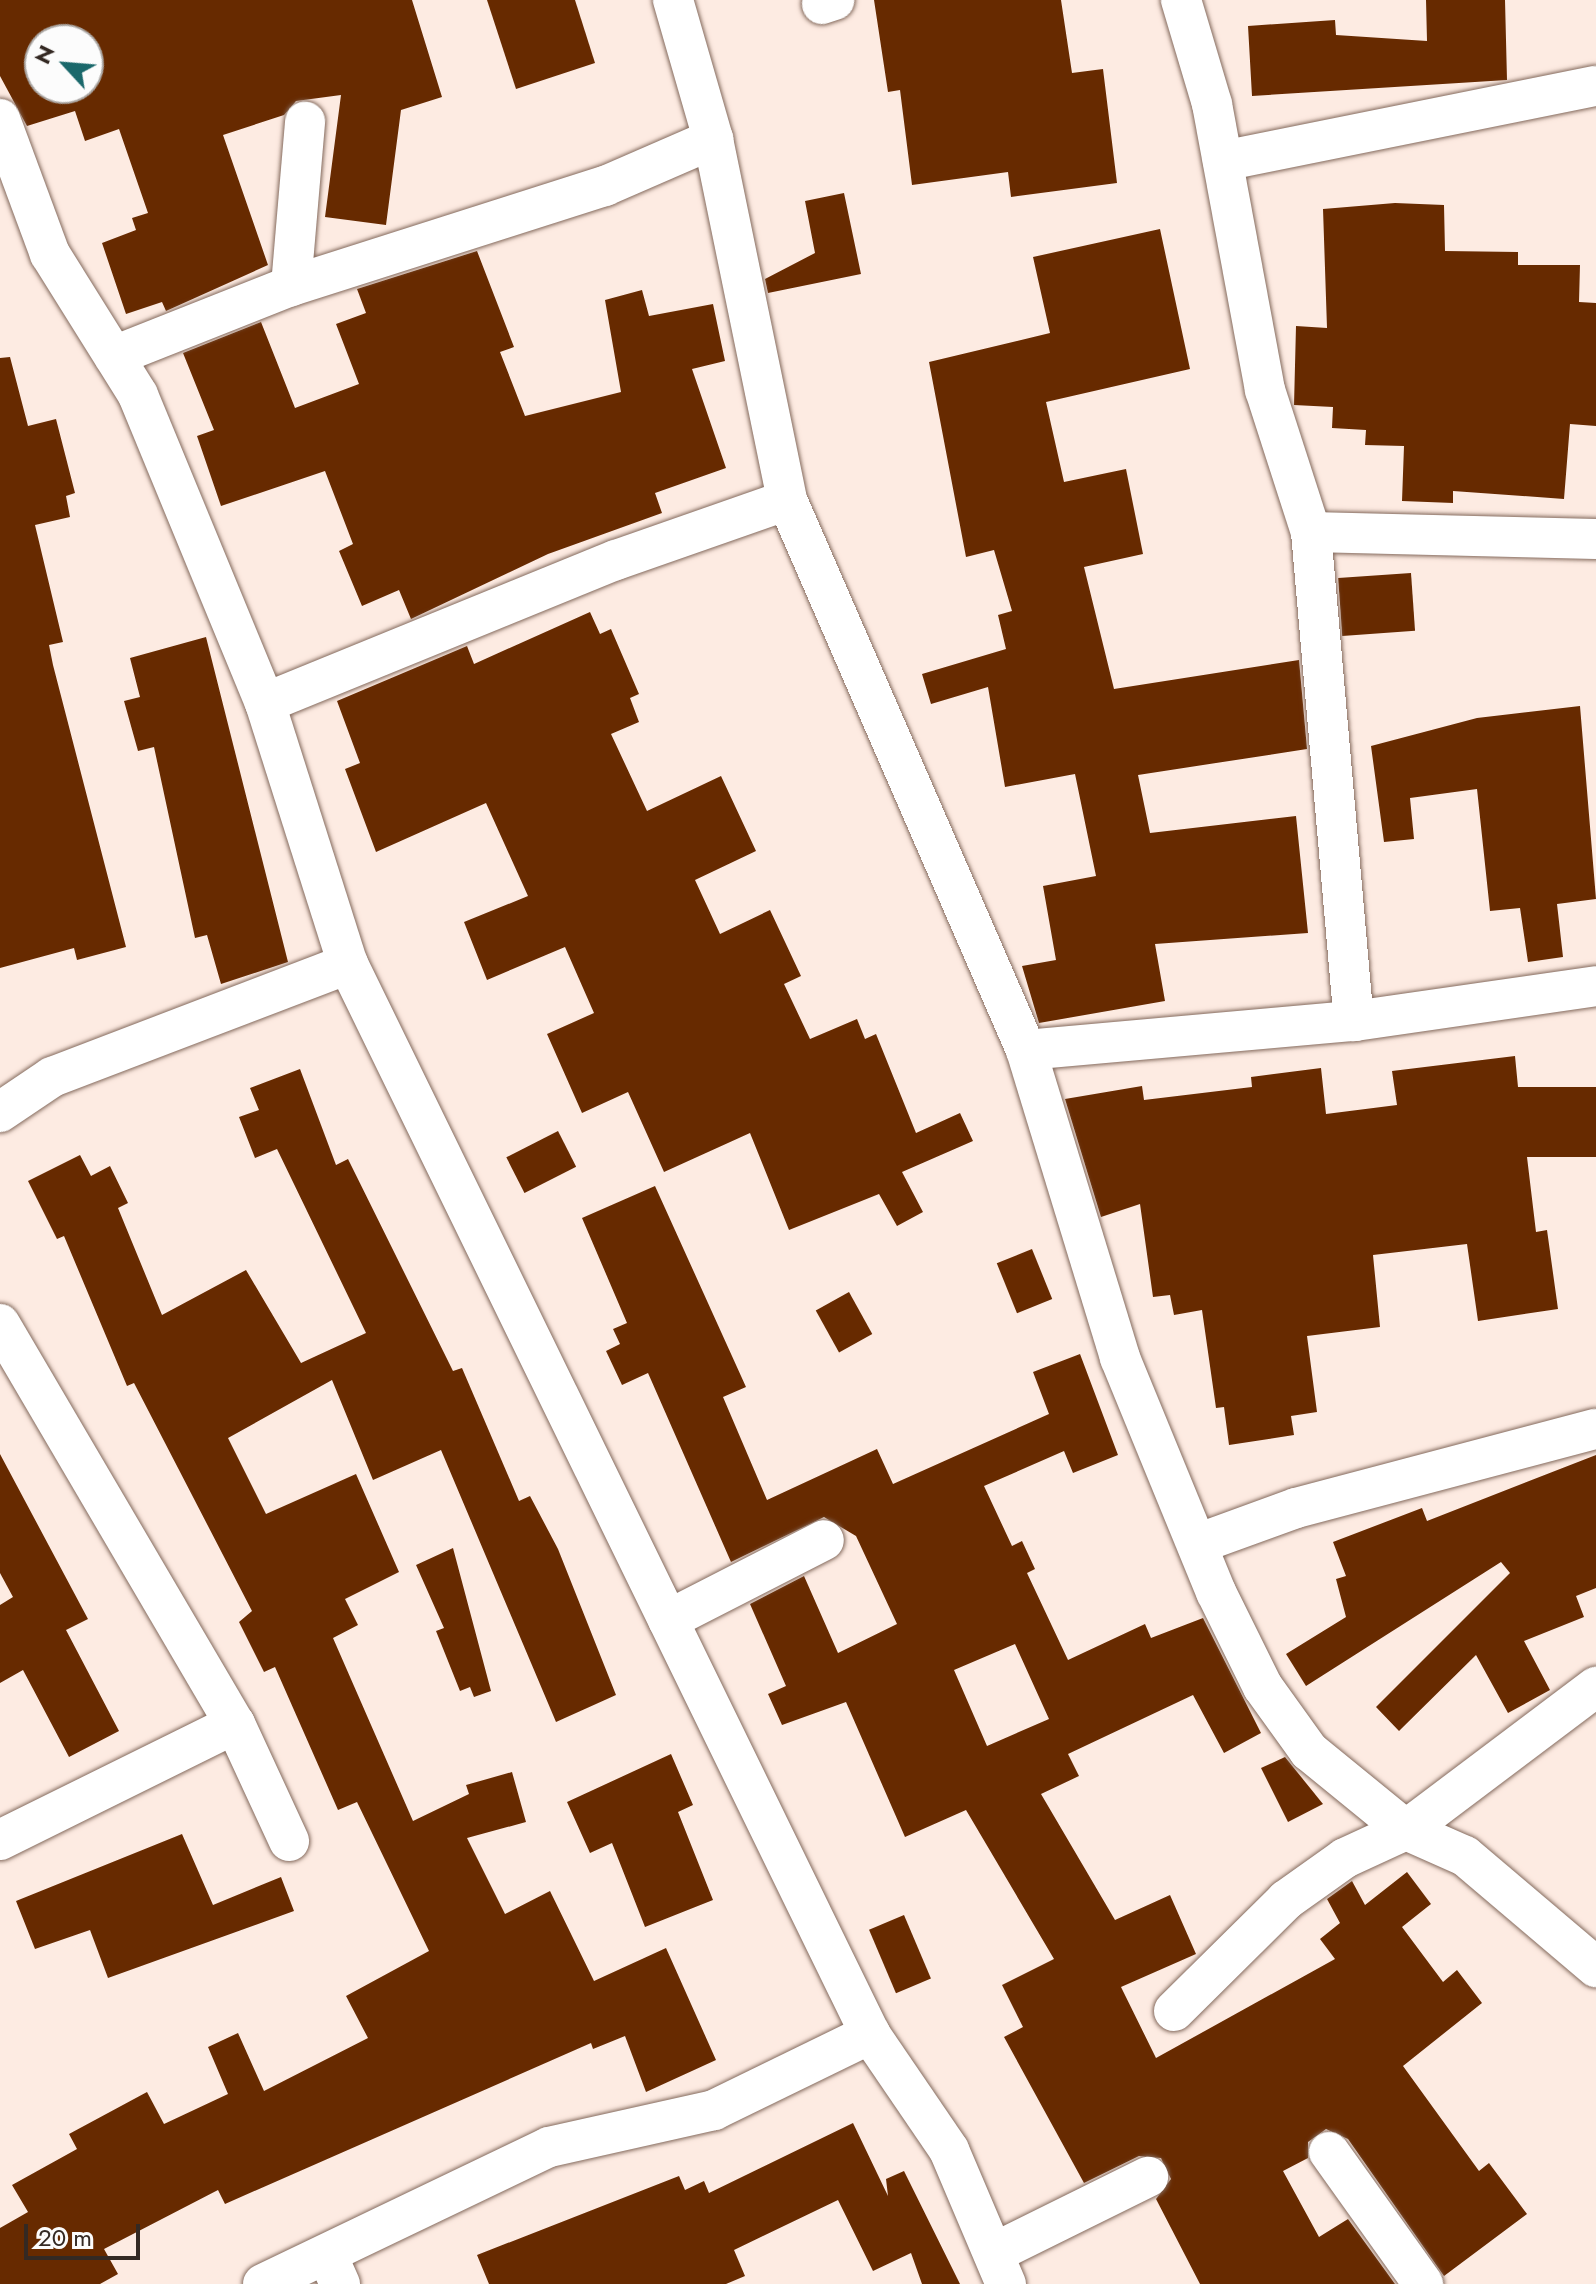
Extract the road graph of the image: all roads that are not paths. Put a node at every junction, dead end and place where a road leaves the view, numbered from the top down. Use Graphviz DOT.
graph roads {
  1 [pos="673,0"];
  2 [pos="1181,0"];
  3 [pos="1596,86"];
  4 [pos="0,119"];
  5 [pos="305,122"];
  6 [pos="713,139"];
  7 [pos="1223,161"];
  8 [pos="291,286"];
  9 [pos="114,356"];
  10 [pos="787,500"];
  11 [pos="1311,532"];
  12 [pos="1596,539"];
  13 [pos="265,703"];
  14 [pos="348,964"];
  15 [pos="1596,986"];
  16 [pos="1354,1021"];
  17 [pos="1026,1050"];
  18 [pos="0,1112"];
  19 [pos="0,1324"];
  20 [pos="1596,1429"];
  21 [pos="824,1540"];
  22 [pos="1197,1544"];
  23 [pos="668,1620"];
  24 [pos="1596,1687"];
  25 [pos="235,1724"];
  26 [pos="1406,1830"];
  27 [pos="0,1840"];
  28 [pos="289,1841"];
  29 [pos="1596,1967"];
  30 [pos="1174,2011"];
  31 [pos="870,2034"];
  32 [pos="1329,2152"];
  33 [pos="1148,2177"];
  34 [pos="1000,2268"];
  35 [pos="334,2269"];
  36 [pos="263,2284"];
  37 [pos="1423,2284"];
  1 -- 6 [label="street"];
  2 -- 7 [label="street"];
  3 -- 7 [label="street"];
  4 -- 9 [label="street"];
  5 -- 8 [label="street"];
  6 -- 8 [label="street"];
  6 -- 10 [label="street"];
  7 -- 11 [label="street"];
  8 -- 9 [label="street"];
  9 -- 13 [label="street"];
  10 -- 13 [label="street"];
  10 -- 17 [label="street"];
  11 -- 12 [label="street"];
  11 -- 16 [label="street"];
  13 -- 14 [label="street"];
  14 -- 18 [label="street"];
  14 -- 23 [label="street"];
  15 -- 16 [label="street"];
  16 -- 17 [label="street"];
  17 -- 22 [label="street"];
  19 -- 25 [label="street"];
  20 -- 22 [label="street"];
  21 -- 23 [label="street"];
  22 -- 26 [label="street"];
  23 -- 31 [label="street"];
  24 -- 26 [label="street"];
  25 -- 27 [label="street"];
  25 -- 28 [label="street"];
  26 -- 29 [label="street"];
  26 -- 30 [label="street"];
  31 -- 34 [label="street"];
  31 -- 35 [label="street"];
  32 -- 37 [label="street"];
  33 -- 34 [label="street"];
  35 -- 36 [label="street"];
}
